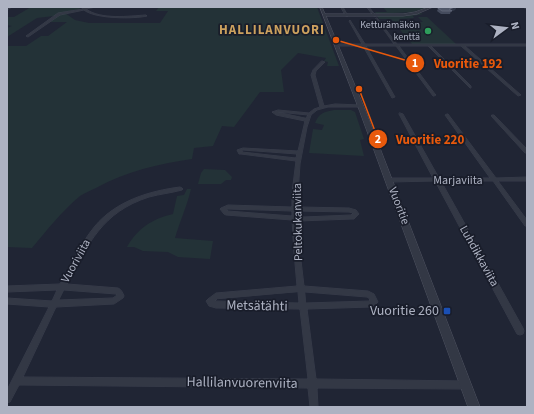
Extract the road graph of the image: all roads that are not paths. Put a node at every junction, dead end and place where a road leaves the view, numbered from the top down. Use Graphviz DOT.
graph roads {
  1 [pos="11,7"];
  2 [pos="95,7"];
  3 [pos="321,7"];
  4 [pos="342,7"];
  5 [pos="368,7"];
  6 [pos="432,7"];
  7 [pos="524,7"];
  8 [pos="82,8"];
  9 [pos="527,8"];
  10 [pos="7,9"];
  11 [pos="324,15"];
  12 [pos="347,15"];
  13 [pos="375,15"];
  14 [pos="146,16"];
  15 [pos="377,19"];
  16 [pos="350,21"];
  17 [pos="27,36"];
  18 [pos="527,44"];
  19 [pos="336,45"];
  20 [pos="364,45"];
  21 [pos="396,45"];
  22 [pos="429,45"];
  23 [pos="462,45"];
  24 [pos="323,62"];
  25 [pos="470,87"];
  26 [pos="434,95"];
  27 [pos="519,95"];
  28 [pos="393,97"];
  29 [pos="361,106"];
  30 [pos="322,107"];
  31 [pos="401,114"];
  32 [pos="447,115"];
  33 [pos="493,116"];
  34 [pos="309,117"];
  35 [pos="527,152"];
  36 [pos="300,153"];
  37 [pos="299,160"];
  38 [pos="389,180"];
  39 [pos="437,180"];
  40 [pos="495,180"];
  41 [pos="527,180"];
  42 [pos="180,189"];
  43 [pos="296,208"];
  44 [pos="296,218"];
  45 [pos="527,224"];
  46 [pos="62,287"];
  47 [pos="7,289"];
  48 [pos="301,289"];
  49 [pos="7,301"];
  50 [pos="53,304"];
  51 [pos="303,306"];
  52 [pos="520,331"];
  53 [pos="17,381"];
  54 [pos="312,384"];
  55 [pos="466,385"];
  56 [pos="7,399"];
  57 [pos="314,407"];
  58 [pos="474,407"];
  1 -- 10 [label="street"];
  2 -- 8 [label="street"];
  3 -- 11 [label="street, Vuoritie"];
  4 -- 12 [label="street"];
  5 -- 13 [label="street"];
  6 -- 13 [label="street"];
  7 -- 9 [label="street"];
  8 -- 14 [label="street"];
  8 -- 17 [label="street"];
  11 -- 12 [label="street"];
  11 -- 19 [label="street, Vuoritie"];
  12 -- 13 [label="street"];
  15 -- 21 [label="street"];
  16 -- 20 [label="street"];
  18 -- 23 [label="street"];
  19 -- 20 [label="street"];
  19 -- 29 [label="street, Vuoritie"];
  20 -- 21 [label="street"];
  20 -- 28 [label="street"];
  21 -- 22 [label="street"];
  21 -- 26 [label="street"];
  22 -- 23 [label="street"];
  22 -- 25 [label="street"];
  23 -- 27 [label="street"];
  24 -- 30 [label="street"];
  29 -- 30 [label="street"];
  29 -- 38 [label="street, Vuoritie"];
  30 -- 34 [label="street"];
  31 -- 39 [label="street, Luhdikkaviita"];
  32 -- 40 [label="street"];
  33 -- 35 [label="street"];
  34 -- 34 [label="street"];
  34 -- 36 [label="street, Peltokukanviita"];
  36 -- 37 [label="street, Peltokukanviita"];
  36 -- 37 [label="street"];
  37 -- 43 [label="street, Peltokukanviita"];
  38 -- 39 [label="street, Marjaviita"];
  38 -- 55 [label="street, Vuoritie"];
  39 -- 40 [label="street, Marjaviita"];
  39 -- 52 [label="street, Luhdikkaviita"];
  40 -- 41 [label="street, Marjaviita"];
  40 -- 45 [label="street"];
  42 -- 46 [label="street, Vuoriviita"];
  43 -- 44 [label="street, Peltokukanviita"];
  43 -- 44 [label="street"];
  43 -- 44 [label="street"];
  44 -- 48 [label="street, Peltokukanviita"];
  46 -- 47 [label="street"];
  46 -- 50 [label="street, Vuoriviita"];
  46 -- 50 [label="street"];
  48 -- 51 [label="street, Peltokukanviita"];
  48 -- 51 [label="street"];
  48 -- 51 [label="street, Metsätähti"];
  49 -- 50 [label="street"];
  50 -- 53 [label="street, Vuoriviita"];
  51 -- 54 [label="street, Peltokukanviita"];
  53 -- 54 [label="street, Hallilanvuorenviita"];
  53 -- 56 [label="street, Vuoriviita"];
  54 -- 55 [label="street, Hallilanvuorenviita"];
  54 -- 57 [label="street, Peltokukanviita"];
  55 -- 58 [label="street, Vuoritie"];
}
